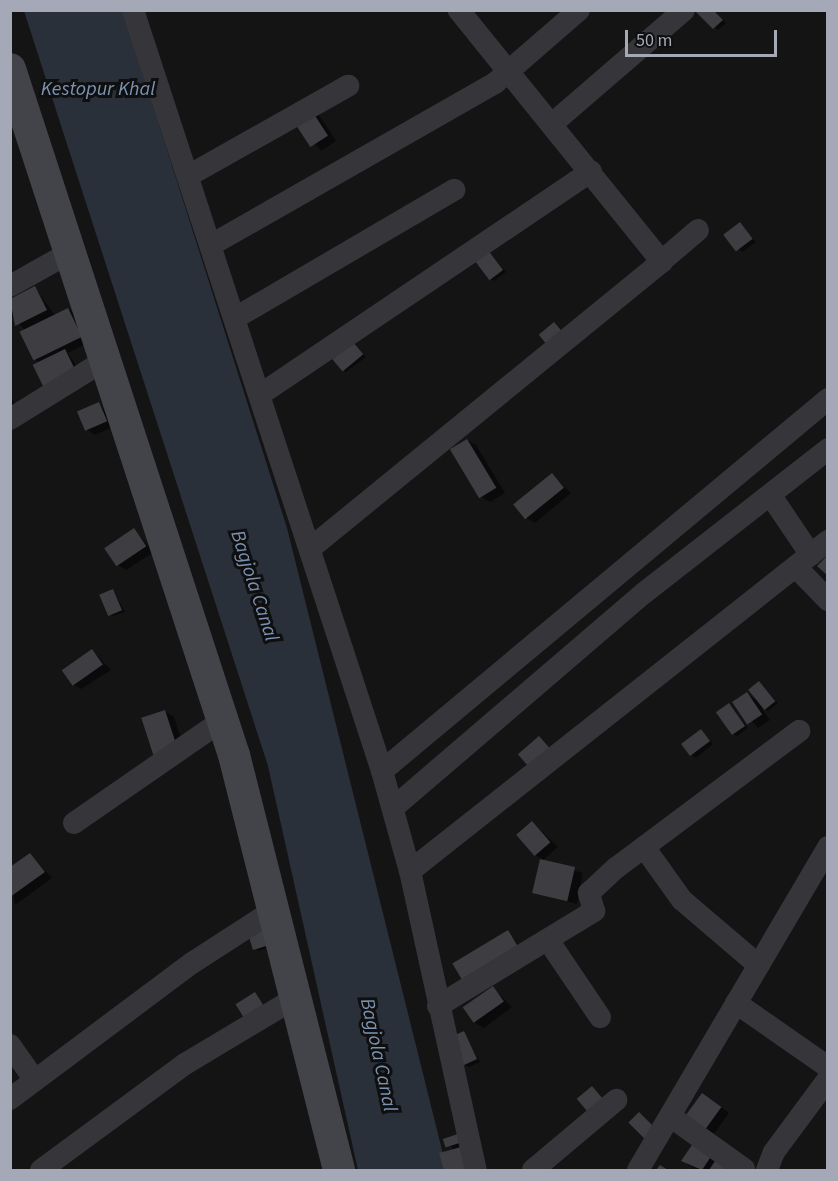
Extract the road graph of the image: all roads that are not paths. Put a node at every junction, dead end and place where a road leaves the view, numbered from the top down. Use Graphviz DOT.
graph roads {
  1 [pos="133,10"];
  2 [pos="459,10"];
  3 [pos="579,10"];
  4 [pos="684,10"];
  5 [pos="10,69"];
  6 [pos="510,73"];
  7 [pos="348,86"];
  8 [pos="552,124"];
  9 [pos="591,171"];
  10 [pos="189,176"];
  11 [pos="454,190"];
  12 [pos="698,230"];
  13 [pos="212,245"];
  14 [pos="69,253"];
  15 [pos="663,260"];
  16 [pos="10,286"];
  17 [pos="236,318"];
  18 [pos="105,360"];
  19 [pos="261,394"];
  20 [pos="828,399"];
  21 [pos="10,419"];
  22 [pos="828,449"];
  23 [pos="771,496"];
  24 [pos="312,547"];
  25 [pos="812,555"];
  26 [pos="828,600"];
  27 [pos="223,720"];
  28 [pos="799,731"];
  29 [pos="382,771"];
  30 [pos="393,808"];
  31 [pos="74,823"];
  32 [pos="644,847"];
  33 [pos="826,855"];
  34 [pos="410,871"];
  35 [pos="274,910"];
  36 [pos="548,940"];
  37 [pos="758,965"];
  38 [pos="297,997"];
  39 [pos="735,1003"];
  40 [pos="438,1006"];
  41 [pos="600,1017"];
  42 [pos="10,1045"];
  43 [pos="828,1067"];
  44 [pos="34,1079"];
  45 [pos="828,1079"];
  46 [pos="10,1098"];
  47 [pos="616,1100"];
  48 [pos="670,1116"];
  49 [pos="744,1169"];
  50 [pos="40,1170"];
  51 [pos="339,1170"];
  52 [pos="476,1170"];
  53 [pos="533,1170"];
  54 [pos="638,1170"];
  55 [pos="767,1170"];
  1 -- 10 [label="street"];
  2 -- 6 [label="street"];
  3 -- 6 [label="street"];
  4 -- 8 [label="street"];
  5 -- 14 [label="street"];
  6 -- 8 [label="street"];
  6 -- 13 [label="street"];
  7 -- 10 [label="street"];
  8 -- 9 [label="street"];
  9 -- 15 [label="street"];
  9 -- 19 [label="street"];
  10 -- 13 [label="street"];
  11 -- 17 [label="street"];
  12 -- 15 [label="street"];
  13 -- 17 [label="street"];
  14 -- 16 [label="street"];
  14 -- 18 [label="street"];
  15 -- 24 [label="street"];
  17 -- 19 [label="street"];
  18 -- 21 [label="street"];
  18 -- 27 [label="street"];
  19 -- 24 [label="street"];
  20 -- 29 [label="street"];
  22 -- 23 [label="street"];
  23 -- 25 [label="street"];
  23 -- 30 [label="street"];
  24 -- 29 [label="street"];
  25 -- 26 [label="street"];
  25 -- 34 [label="street"];
  27 -- 31 [label="street"];
  27 -- 35 [label="street"];
  28 -- 32 [label="street"];
  29 -- 30 [label="street"];
  30 -- 34 [label="street"];
  32 -- 36 [label="street"];
  32 -- 37 [label="street"];
  33 -- 37 [label="street"];
  34 -- 40 [label="street"];
  35 -- 38 [label="street"];
  35 -- 44 [label="street"];
  36 -- 40 [label="street"];
  36 -- 41 [label="street"];
  37 -- 39 [label="street"];
  38 -- 50 [label="street"];
  38 -- 51 [label="street"];
  39 -- 43 [label="street"];
  39 -- 48 [label="street"];
  40 -- 52 [label="street"];
  42 -- 44 [label="street"];
  44 -- 46 [label="street"];
  45 -- 55 [label="street"];
  47 -- 53 [label="street"];
  48 -- 49 [label="street"];
  48 -- 54 [label="street"];
}
